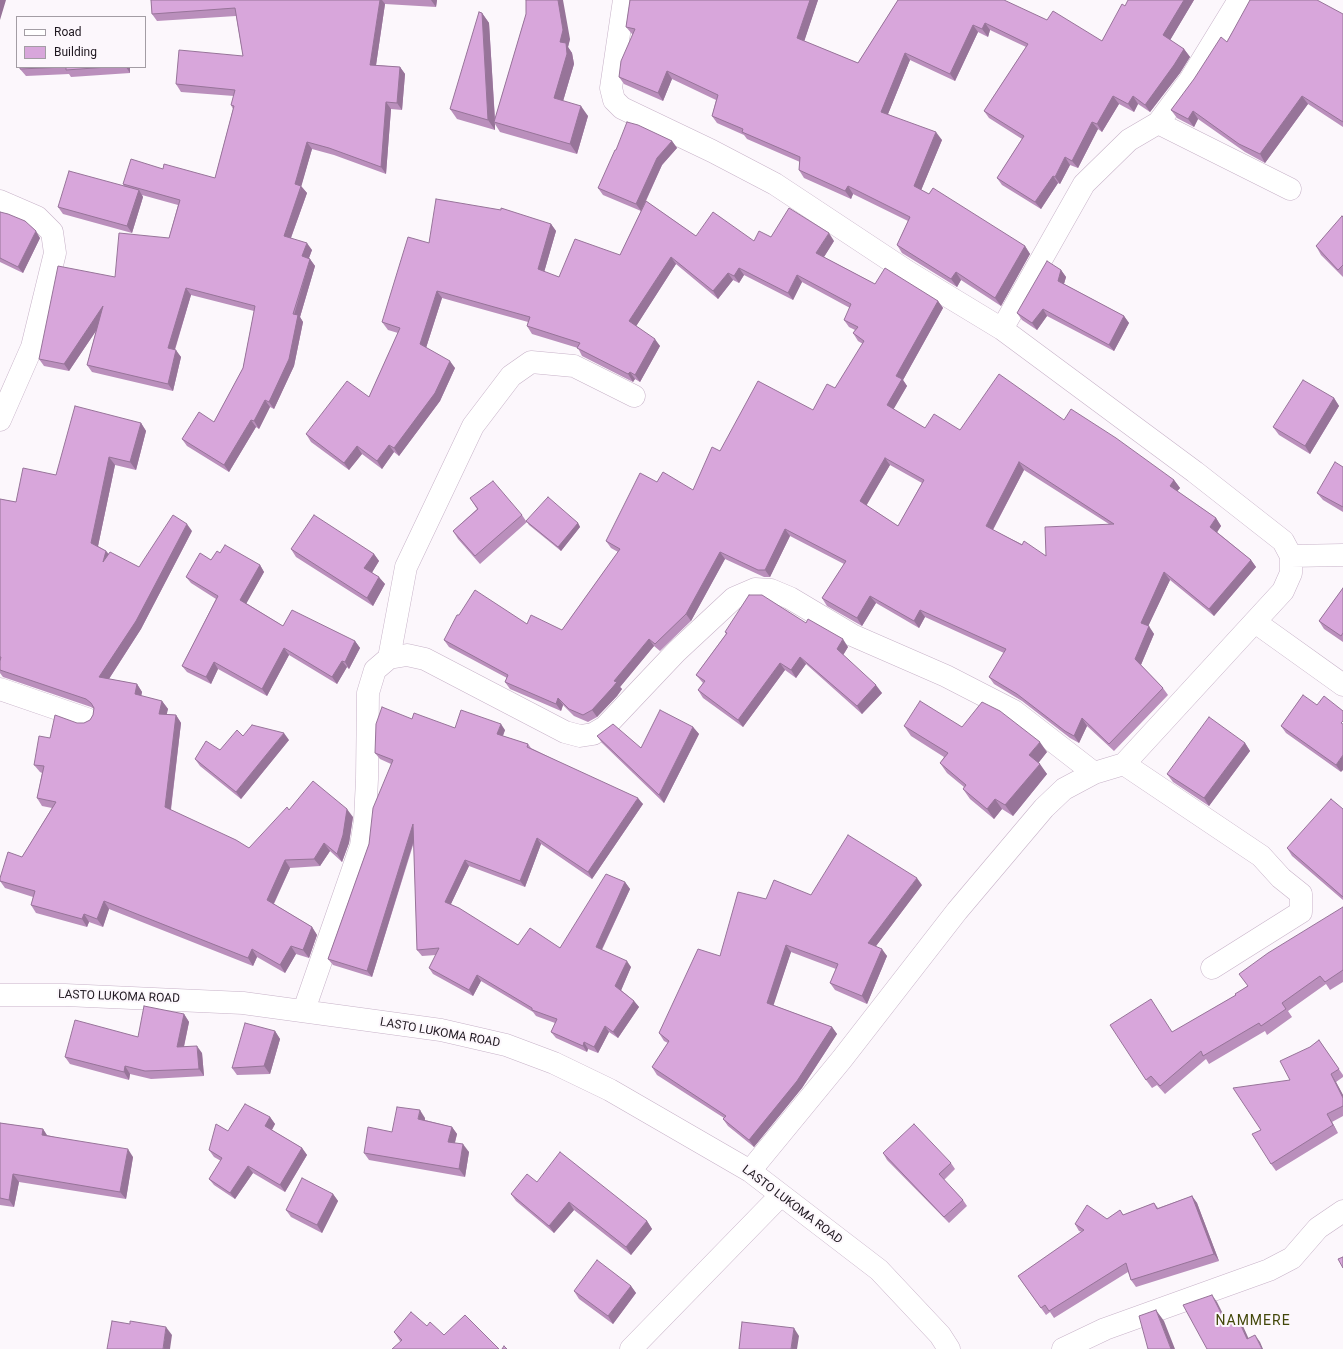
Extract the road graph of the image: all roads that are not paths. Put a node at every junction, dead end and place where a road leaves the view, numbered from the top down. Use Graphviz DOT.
graph roads {
  1 [pos="624,0"];
  2 [pos="1240,0"];
  3 [pos="1158,123"];
  4 [pos="1290,189"];
  5 [pos="0,201"];
  6 [pos="1002,329"];
  7 [pos="634,396"];
  8 [pos="0,420"];
  9 [pos="1343,555"];
  10 [pos="1291,556"];
  11 [pos="1255,622"];
  12 [pos="389,658"];
  13 [pos="1343,685"];
  14 [pos="0,688"];
  15 [pos="87,719"];
  16 [pos="1124,764"];
  17 [pos="1094,773"];
  18 [pos="1212,968"];
  19 [pos="0,995"];
  20 [pos="304,1010"];
  21 [pos="750,1171"];
  22 [pos="780,1196"];
  23 [pos="1343,1211"];
  24 [pos="631,1349"];
  25 [pos="949,1349"];
  26 [pos="1062,1349"];
  1 -- 6 [label="street"];
  2 -- 3 [label="street"];
  3 -- 4 [label="street"];
  3 -- 6 [label="street"];
  5 -- 8 [label="street"];
  6 -- 10 [label="street"];
  7 -- 12 [label="street"];
  9 -- 10 [label="street"];
  10 -- 11 [label="street"];
  11 -- 13 [label="street"];
  11 -- 16 [label="street"];
  12 -- 17 [label="street"];
  12 -- 20 [label="street"];
  14 -- 15 [label="street"];
  16 -- 17 [label="street"];
  16 -- 18 [label="street"];
  17 -- 21 [label="street"];
  19 -- 20 [label="street, LASTO LUKOMA ROAD"];
  20 -- 21 [label="street, LASTO LUKOMA ROAD"];
  21 -- 22 [label="street, LASTO LUKOMA ROAD"];
  22 -- 24 [label="street"];
  22 -- 25 [label="street, LASTO LUKOMA ROAD"];
  23 -- 26 [label="street"];
}
